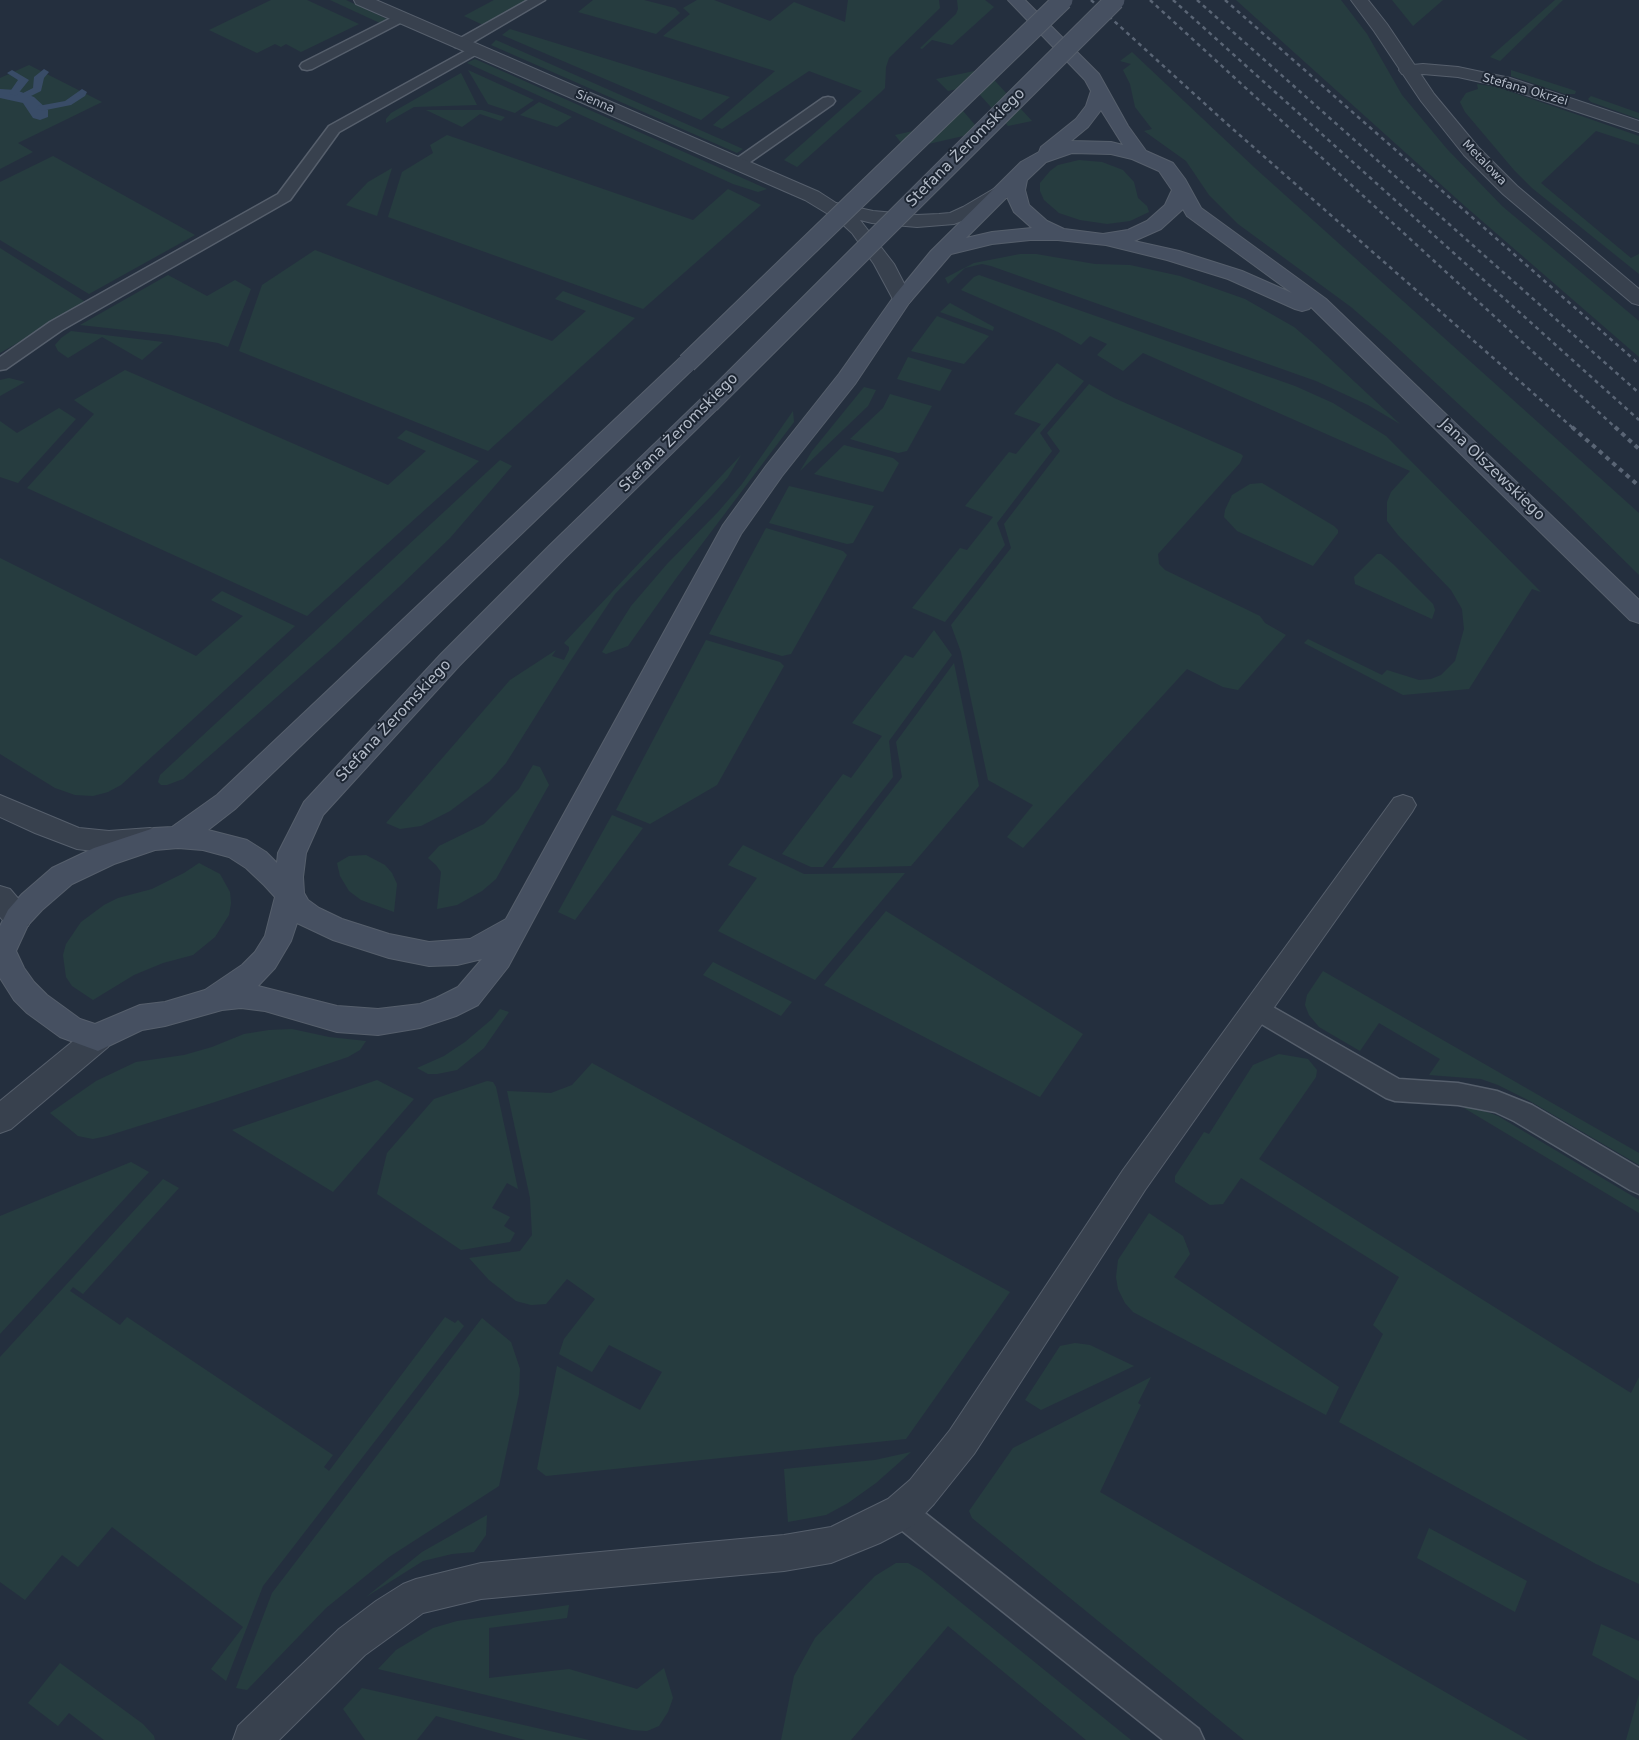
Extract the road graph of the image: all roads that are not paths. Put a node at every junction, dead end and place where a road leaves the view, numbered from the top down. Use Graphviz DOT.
graph roads {
  1 [pos="362,0"];
  2 [pos="538,0"];
  3 [pos="1001,0"];
  4 [pos="1016,0"];
  5 [pos="1062,0"];
  6 [pos="1115,0"];
  7 [pos="1359,0"];
  8 [pos="401,17"];
  9 [pos="1032,17"];
  10 [pos="467,47"];
  11 [pos="307,66"];
  12 [pos="1408,70"];
  13 [pos="1100,90"];
  14 [pos="828,101"];
  15 [pos="1639,127"];
  16 [pos="1139,155"];
  17 [pos="1033,162"];
  18 [pos="738,164"];
  19 [pos="1005,190"];
  20 [pos="1181,190"];
  21 [pos="826,204"];
  22 [pos="1059,234"];
  23 [pos="1103,240"];
  24 [pos="944,250"];
  25 [pos="902,299"];
  26 [pos="1639,299"];
  27 [pos="1343,327"];
  28 [pos="0,365"];
  29 [pos="1639,614"];
  30 [pos="0,805"];
  31 [pos="1403,805"];
  32 [pos="166,838"];
  33 [pos="290,894"];
  34 [pos="0,896"];
  35 [pos="18,918"];
  36 [pos="516,927"];
  37 [pos="1,962"];
  38 [pos="210,1001"];
  39 [pos="1256,1009"];
  40 [pos="98,1038"];
  41 [pos="0,1119"];
  42 [pos="1639,1182"];
  43 [pos="901,1512"];
  44 [pos="252,1740"];
  45 [pos="1188,1740"];
  1 -- 8 [label="street, Sienna"];
  2 -- 10 [label="lane"];
  3 -- 9 [label="main road"];
  4 -- 9 [label="main road"];
  5 -- 32 [label="main road, Stefana Żeromskiego, bridge"];
  6 -- 33 [label="main road, Stefana Żeromskiego, bridge"];
  7 -- 12 [label="street, Metalowa"];
  8 -- 10 [label="street, Sienna"];
  8 -- 11 [label="lane"];
  9 -- 13 [label="main road"];
  10 -- 18 [label="street, Sienna"];
  10 -- 28 [label="lane"];
  12 -- 15 [label="street, Stefana Okrzei"];
  12 -- 26 [label="street, Metalowa"];
  13 -- 16 [label="main road"];
  13 -- 17 [label="main road"];
  14 -- 18 [label="lane"];
  16 -- 17 [label="main road"];
  16 -- 20 [label="main road"];
  17 -- 19 [label="main road, Stefana Żeromskiego"];
  17 -- 22 [label="main road"];
  18 -- 21 [label="street, Sienna"];
  19 -- 21 [label="street, Sienna"];
  19 -- 24 [label="main road, Stefana Żeromskiego"];
  20 -- 23 [label="main road"];
  20 -- 27 [label="main road, Jana Olszewskiego"];
  21 -- 25 [label="street, Sienna"];
  22 -- 23 [label="main road"];
  22 -- 24 [label="main road"];
  23 -- 27 [label="main road, Jana Olszewskiego"];
  24 -- 25 [label="main road, Stefana Żeromskiego"];
  25 -- 36 [label="main road, Stefana Żeromskiego"];
  27 -- 29 [label="main road, Jana Olszewskiego"];
  30 -- 32 [label="street"];
  31 -- 39 [label="street"];
  32 -- 33 [label="main road, Stefana Żeromskiego"];
  32 -- 35 [label="main road, Stefana Żeromskiego"];
  33 -- 36 [label="main road, Stefana Żeromskiego"];
  33 -- 38 [label="main road, Stefana Żeromskiego"];
  34 -- 35 [label="street"];
  35 -- 37 [label="main road, Stefana Żeromskiego"];
  36 -- 38 [label="main road, Stefana Żeromskiego"];
  37 -- 40 [label="main road, Stefana Żeromskiego"];
  38 -- 40 [label="main road, Stefana Żeromskiego"];
  39 -- 42 [label="lane"];
  39 -- 43 [label="street"];
  40 -- 41 [label="street, Stefana Żeromskiego"];
  43 -- 44 [label="street"];
  43 -- 45 [label="lane"];
}
